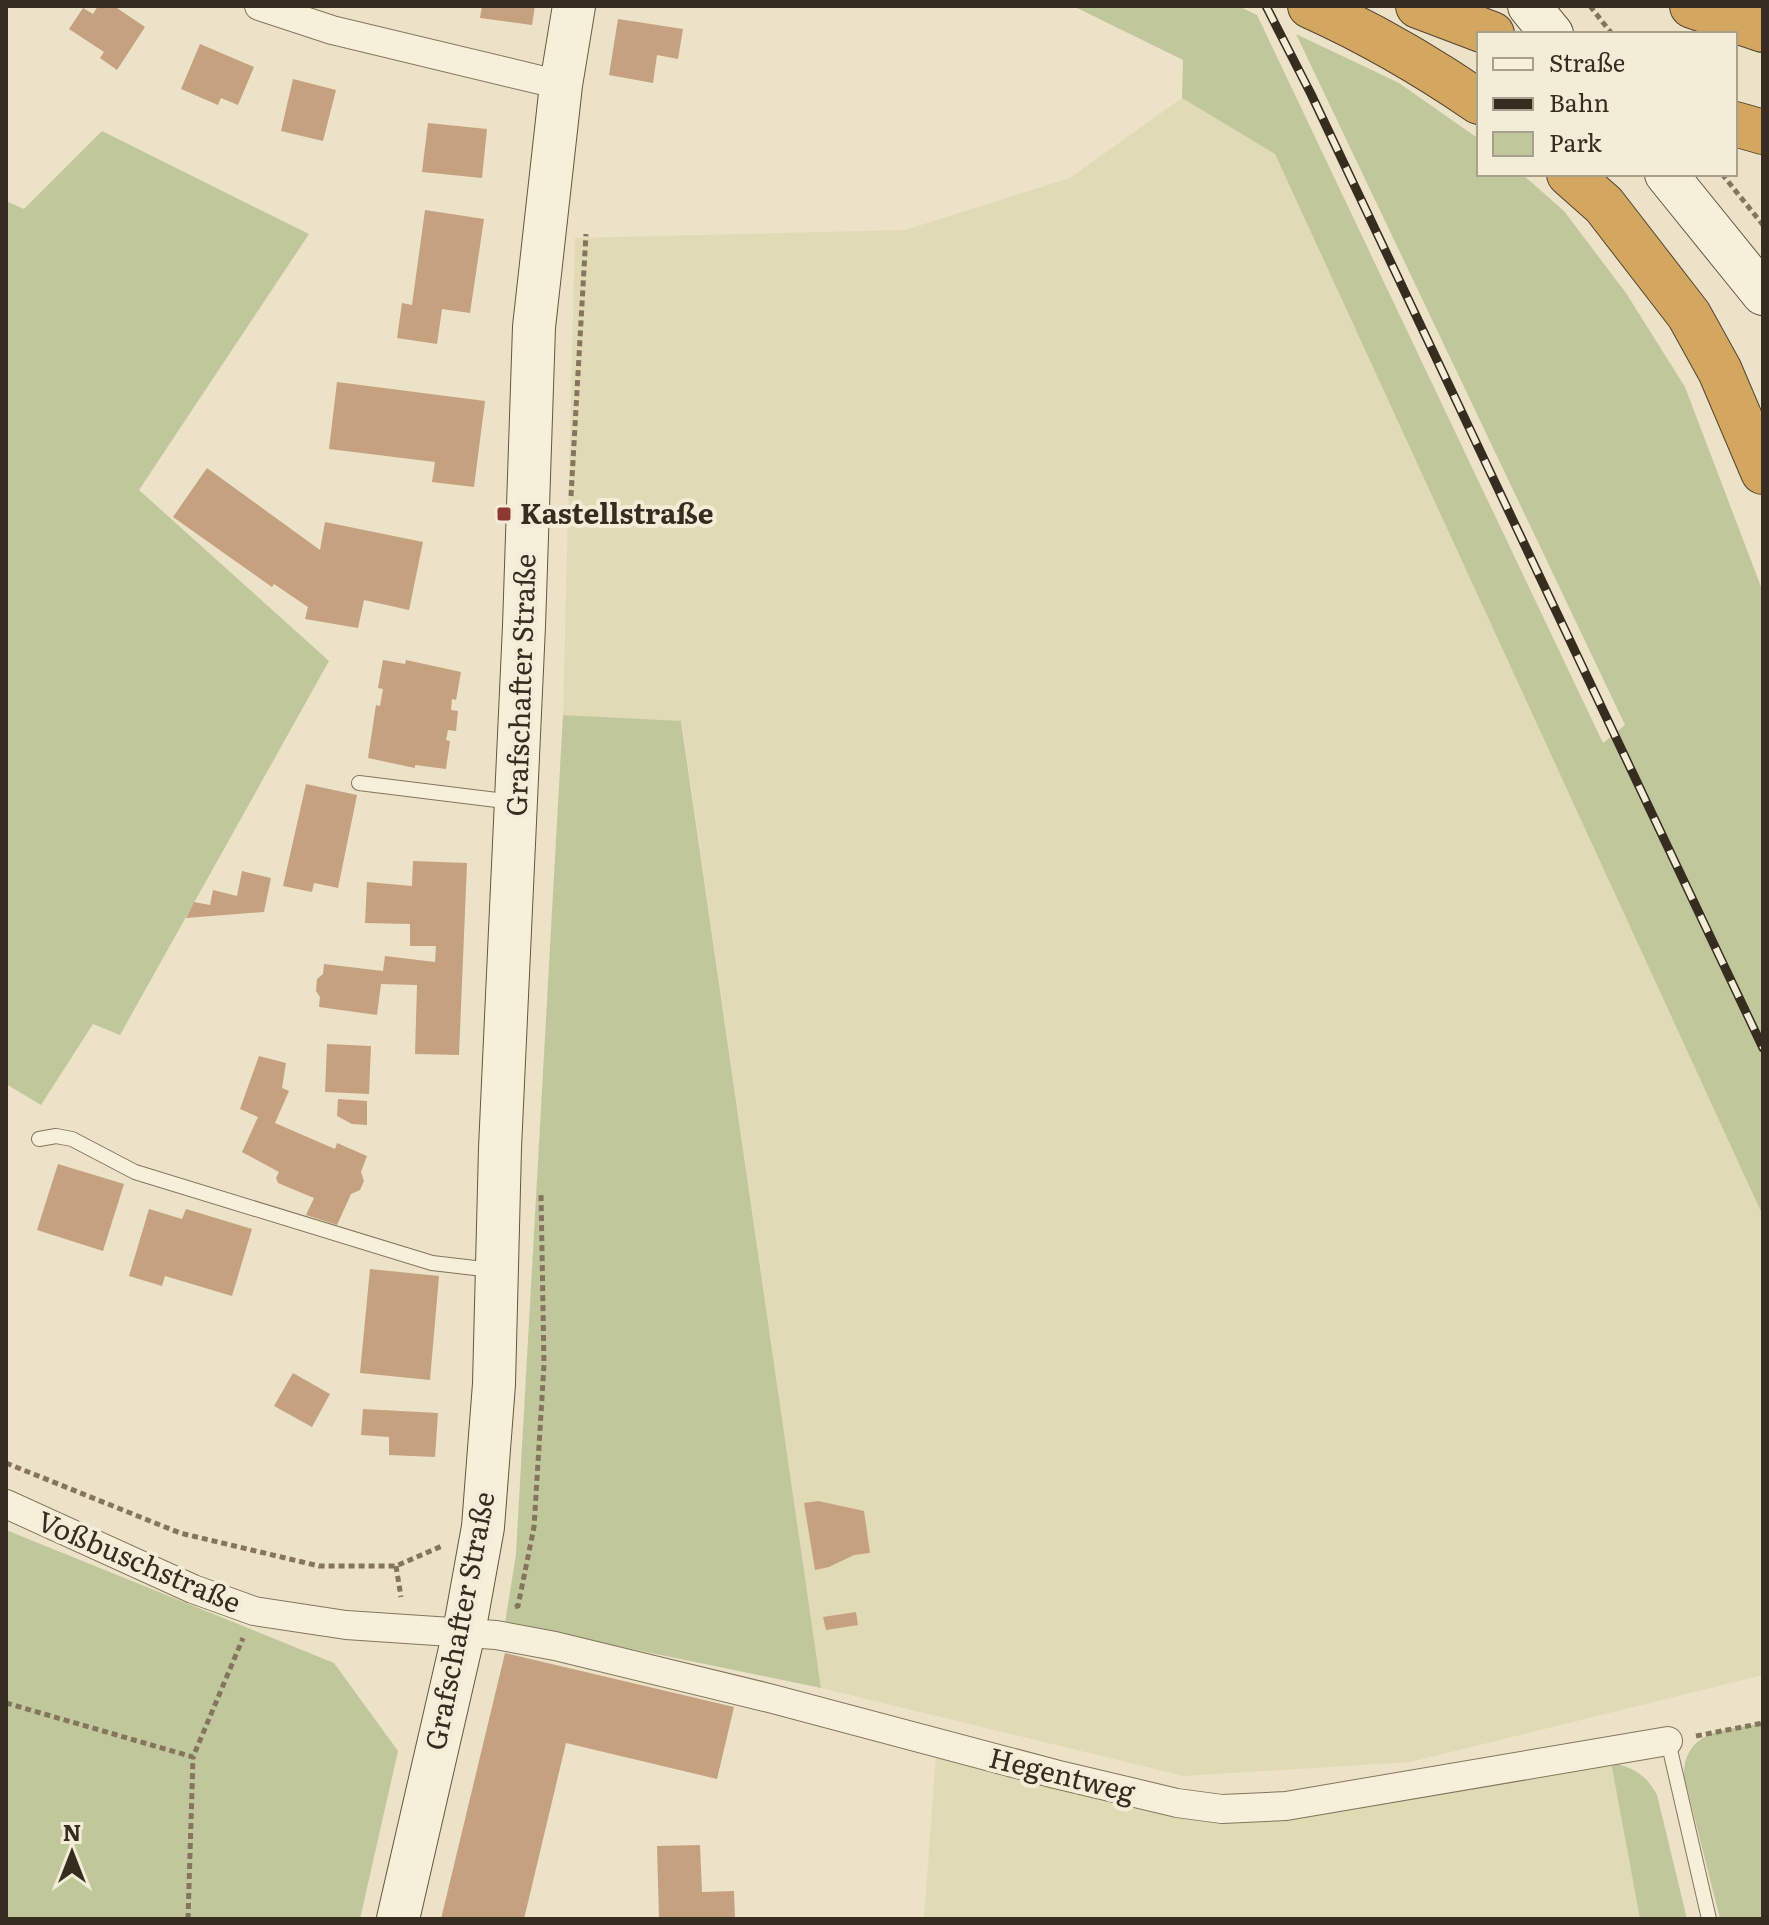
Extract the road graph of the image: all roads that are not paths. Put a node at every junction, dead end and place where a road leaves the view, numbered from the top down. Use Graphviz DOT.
graph roads {
  1 [pos="259,6"];
  2 [pos="574,6"];
  3 [pos="1310,6"];
  4 [pos="1418,6"];
  5 [pos="1529,6"];
  6 [pos="1692,6"];
  7 [pos="1478,28"];
  8 [pos="1763,30"];
  9 [pos="1550,32"];
  10 [pos="561,85"];
  11 [pos="1477,101"];
  12 [pos="1571,176"];
  13 [pos="1668,176"];
  14 [pos="1763,294"];
  15 [pos="1763,472"];
  16 [pos="359,783"];
  17 [pos="516,803"];
  18 [pos="39,1139"];
  19 [pos="497,1270"];
  20 [pos="6,1504"];
  21 [pos="464,1632"];
  22 [pos="1668,1741"];
  23 [pos="398,1919"];
  24 [pos="1709,1919"];
  1 -- 10 [label="street"];
  2 -- 10 [label="main road, Grafschafter Straße"];
  3 -- 11 [label="highway"];
  4 -- 7 [label="highway"];
  5 -- 9 [label="main road"];
  6 -- 8 [label="highway"];
  10 -- 17 [label="main road, Grafschafter Straße"];
  12 -- 15 [label="highway"];
  13 -- 14 [label="main road"];
  16 -- 17 [label="lane"];
  17 -- 19 [label="main road, Grafschafter Straße"];
  18 -- 19 [label="lane"];
  19 -- 21 [label="main road, Grafschafter Straße"];
  20 -- 21 [label="street, Voßbuschstraße"];
  21 -- 22 [label="street, Hegentweg"];
  21 -- 23 [label="main road, Grafschafter Straße"];
  22 -- 24 [label="lane"];
}
